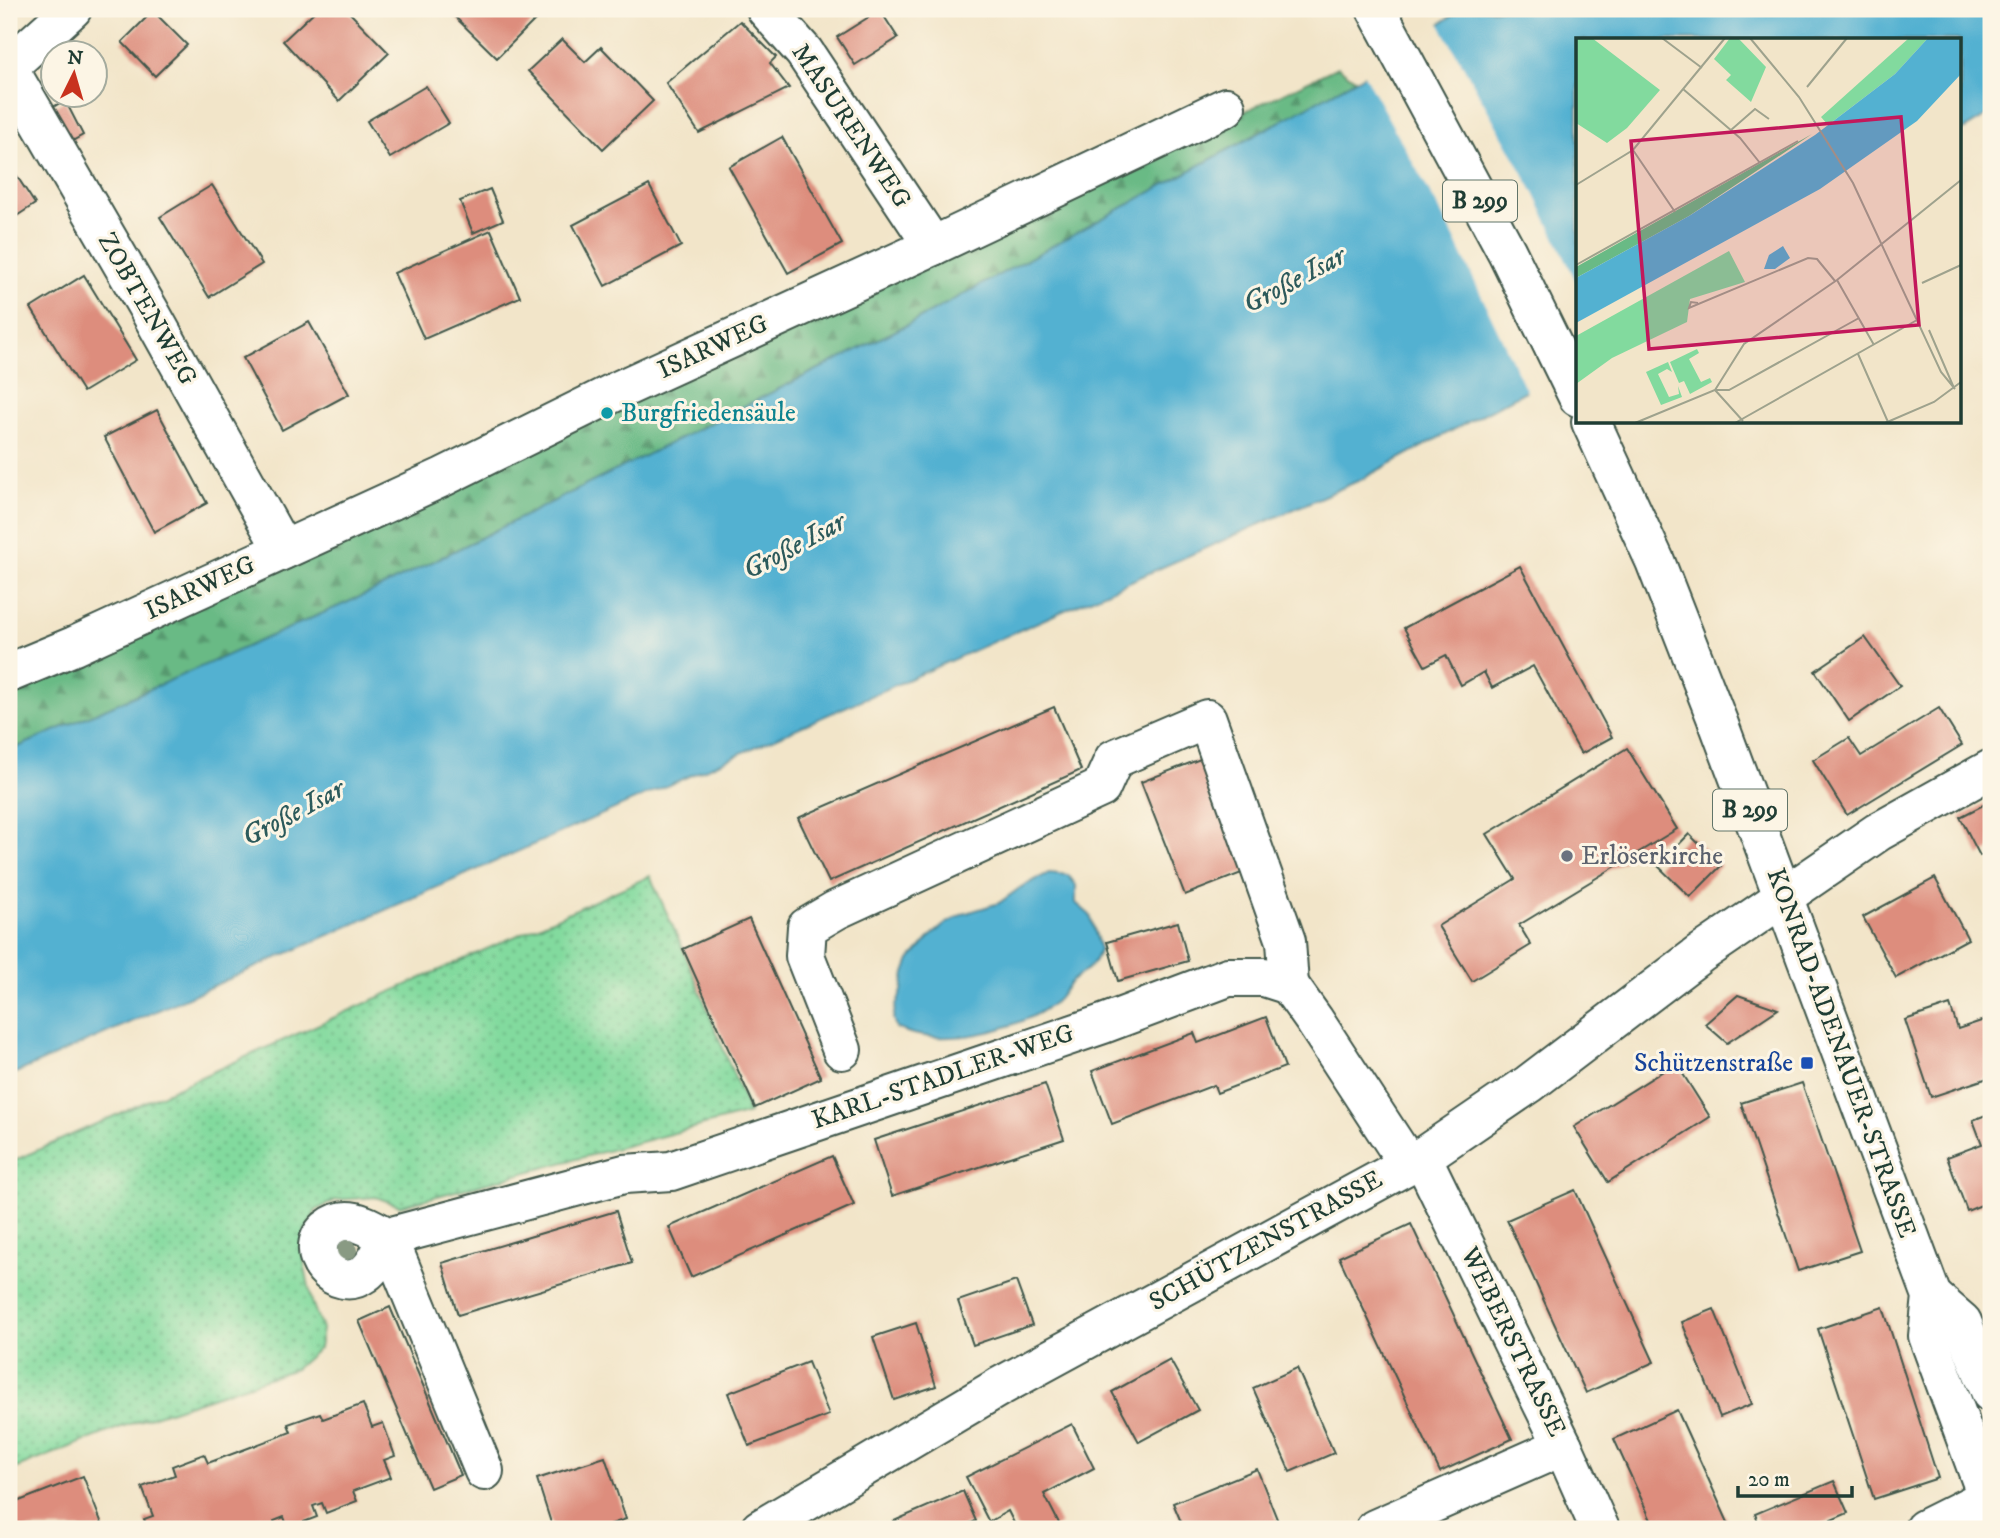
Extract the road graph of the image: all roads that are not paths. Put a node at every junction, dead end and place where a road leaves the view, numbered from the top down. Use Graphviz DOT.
graph roads {
  1 [pos="72,9"];
  2 [pos="766,9"];
  3 [pos="1376,9"];
  4 [pos="9,67"];
  5 [pos="1226,107"];
  6 [pos="933,246"];
  7 [pos="1576,393"];
  8 [pos="1595,431"];
  9 [pos="283,550"];
  10 [pos="9,673"];
  11 [pos="1991,769"];
  12 [pos="1784,897"];
  13 [pos="1289,985"];
  14 [pos="842,1050"];
  15 [pos="1415,1160"];
  16 [pos="1932,1296"];
  17 [pos="1991,1393"];
  18 [pos="1563,1446"];
  19 [pos="484,1471"];
  20 [pos="1990,1502"];
  21 [pos="760,1529"];
  22 [pos="1375,1529"];
  23 [pos="1600,1529"];
  24 [pos="1924,1529"];
  1 -- 4 [label="street"];
  2 -- 6 [label="street, MASURENWEG"];
  3 -- 7 [label="street, B 299"];
  4 -- 9 [label="street, ZOBTENWEG"];
  5 -- 6 [label="street, ISARWEG"];
  6 -- 9 [label="street, ISARWEG"];
  8 -- 12 [label="street, KONRAD-ADENAUER-STRASSE / B 299"];
  9 -- 10 [label="street, ISARWEG"];
  11 -- 12 [label="street, SCHÜTZENSTRASSE"];
  12 -- 15 [label="street, SCHÜTZENSTRASSE"];
  12 -- 16 [label="street, KONRAD-ADENAUER-STRASSE / B 299"];
  13 -- 14 [label="street"];
  13 -- 15 [label="street"];
  13 -- 19 [label="street, KARL-STADLER-WEG"];
  15 -- 18 [label="street, WEBERSTRASSE"];
  15 -- 21 [label="street, SCHÜTZENSTRASSE"];
  16 -- 17 [label="street, KONRAD-ADENAUER-STRASSE / B 299"];
  16 -- 20 [label="street, KONRAD-ADENAUER-STRASSE / B 299"];
  18 -- 22 [label="street"];
  18 -- 23 [label="street, WEBERSTRASSE"];
  20 -- 24 [label="street"];
}
